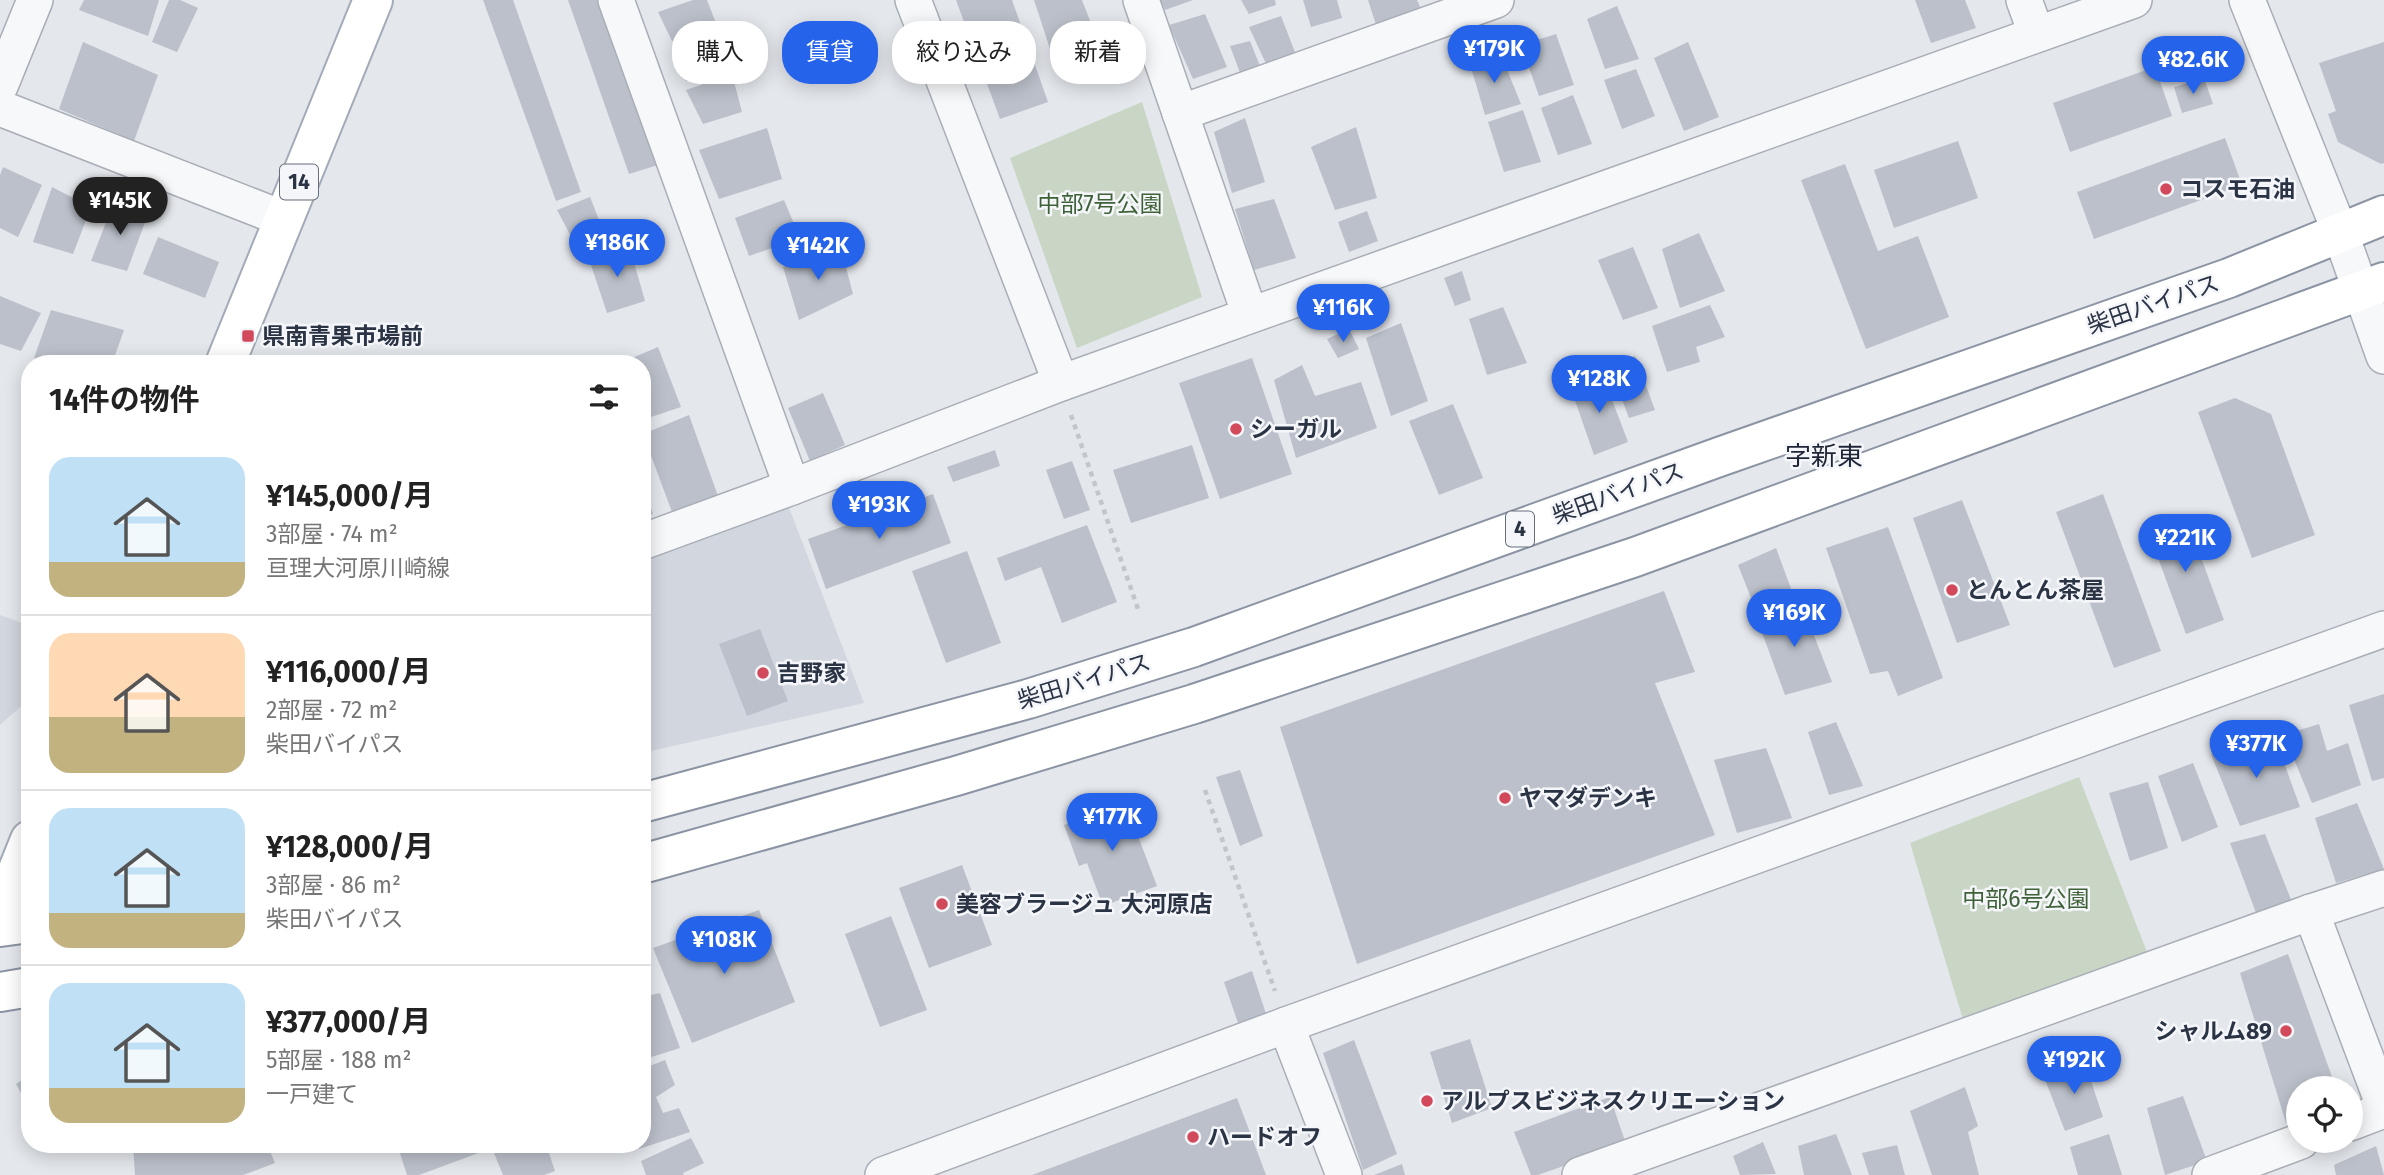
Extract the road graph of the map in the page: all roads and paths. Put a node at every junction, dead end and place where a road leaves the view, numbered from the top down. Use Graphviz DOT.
graph roads {
  1 [pos="35,0"];
  2 [pos="373,0"];
  3 [pos="616,0"];
  4 [pos="913,0"];
  5 [pos="1141,0"];
  6 [pos="1496,0"];
  7 [pos="2024,0"];
  8 [pos="2134,0"];
  9 [pos="2247,0"];
  10 [pos="2036,33"];
  11 [pos="0,86"];
  12 [pos="0,108"];
  13 [pos="1180,113"];
  14 [pos="2384,215"];
  15 [pos="284,219"];
  16 [pos="2340,232"];
  17 [pos="2372,286"];
  18 [pos="1250,315"];
  19 [pos="229,355"];
  20 [pos="2384,356"];
  21 [pos="1060,383"];
  22 [pos="792,487"];
  23 [pos="651,539"];
  24 [pos="1138,609"];
  25 [pos="2384,629"];
  26 [pos="1205,790"];
  27 [pos="651,801"];
  28 [pos="651,861"];
  29 [pos="21,862"];
  30 [pos="2384,888"];
  31 [pos="2311,912"];
  32 [pos="0,914"];
  33 [pos="21,924"];
  34 [pos="0,927"];
  35 [pos="21,988"];
  36 [pos="0,992"];
  37 [pos="1286,1025"];
  38 [pos="2384,1108"];
  39 [pos="2363,1117"];
  40 [pos="2286,1147"];
  41 [pos="1615,1169"];
  42 [pos="883,1175"];
  43 [pos="1344,1175"];
  44 [pos="1580,1175"];
  45 [pos="2210,1175"];
  1 -- 11 [label="street"];
  2 -- 15 [label="main road, 14"];
  3 -- 22 [label="street"];
  4 -- 21 [label="street"];
  5 -- 13 [label="street"];
  6 -- 13 [label="street"];
  7 -- 10 [label="street"];
  8 -- 10 [label="street"];
  9 -- 16 [label="street"];
  10 -- 18 [label="street"];
  12 -- 15 [label="street"];
  13 -- 18 [label="street"];
  14 -- 16 [label="main road, 柴田バイパス / 4"];
  15 -- 19 [label="main road, 14"];
  16 -- 17 [label="street"];
  16 -- 27 [label="main road, 柴田バイパス / 4"];
  17 -- 20 [label="street"];
  17 -- 28 [label="main road"];
  18 -- 21 [label="street"];
  21 -- 22 [label="street"];
  21 -- 24 [label="path"];
  22 -- 23 [label="street"];
  25 -- 37 [label="street"];
  26 -- 37 [label="path"];
  29 -- 32 [label="main road"];
  30 -- 31 [label="street"];
  31 -- 38 [label="street"];
  31 -- 41 [label="street"];
  33 -- 34 [label="main road"];
  35 -- 36 [label="main road"];
  37 -- 42 [label="street"];
  37 -- 43 [label="street"];
  38 -- 39 [label="street"];
  40 -- 45 [label="street"];
  41 -- 44 [label="street"];
}
